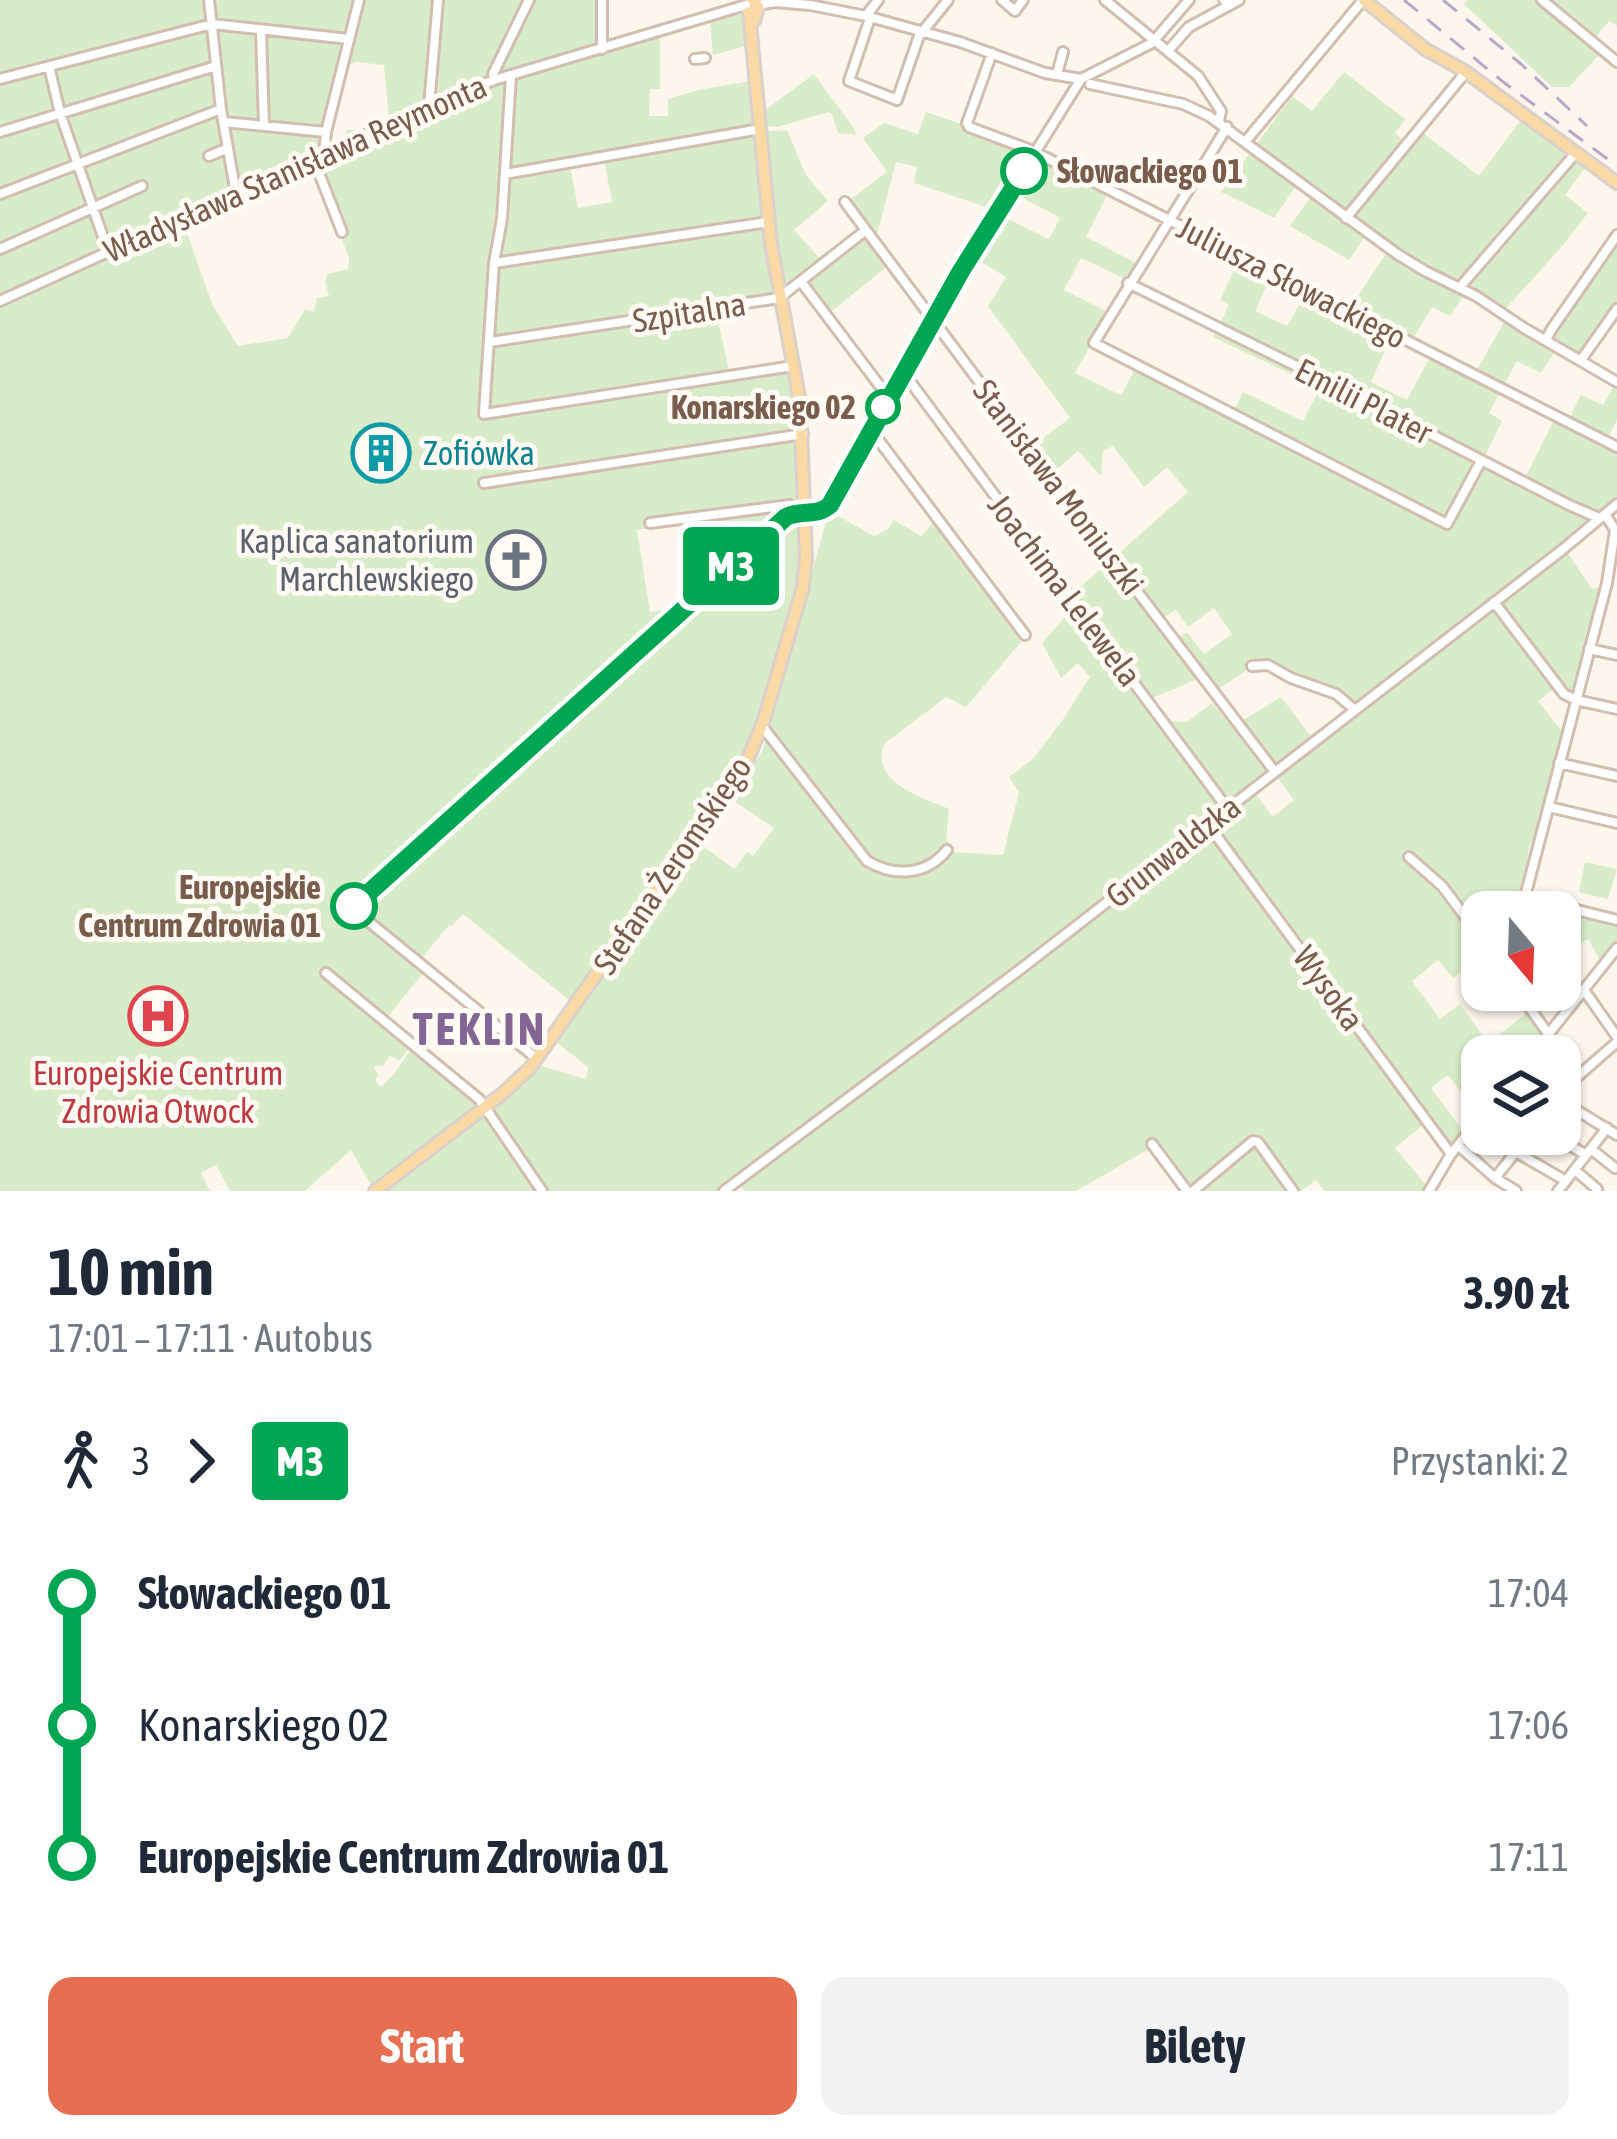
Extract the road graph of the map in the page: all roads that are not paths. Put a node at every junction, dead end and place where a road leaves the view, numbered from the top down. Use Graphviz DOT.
graph roads {
  1 [pos="209,0"];
  2 [pos="359,0"];
  3 [pos="438,0"];
  4 [pos="529,0"];
  5 [pos="602,0"];
  6 [pos="878,0"];
  7 [pos="948,0"];
  8 [pos="1002,0"];
  9 [pos="1023,0"];
  10 [pos="1105,0"];
  11 [pos="1189,0"];
  12 [pos="1239,0"];
  13 [pos="1364,0"];
  14 [pos="1542,0"];
  15 [pos="812,2"];
  16 [pos="1226,3"];
  17 [pos="750,6"];
  18 [pos="868,17"];
  19 [pos="212,24"];
  20 [pos="261,30"];
  21 [pos="924,31"];
  22 [pos="349,39"];
  23 [pos="1154,40"];
  24 [pos="602,49"];
  25 [pos="1168,51"];
  26 [pos="1063,52"];
  27 [pos="992,53"];
  28 [pos="1617,62"];
  29 [pos="50,66"];
  30 [pos="216,66"];
  31 [pos="1466,72"];
  32 [pos="1057,74"];
  33 [pos="511,76"];
  34 [pos="0,79"];
  35 [pos="494,80"];
  36 [pos="1086,81"];
  37 [pos="429,106"];
  38 [pos="221,109"];
  39 [pos="59,112"];
  40 [pos="224,122"];
  41 [pos="1223,124"];
  42 [pos="264,126"];
  43 [pos="761,129"];
  44 [pos="0,132"];
  45 [pos="326,132"];
  46 [pos="1245,142"];
  47 [pos="228,148"];
  48 [pos="1035,152"];
  49 [pos="1575,154"];
  50 [pos="209,156"];
  51 [pos="319,158"];
  52 [pos="76,163"];
  53 [pos="505,174"];
  54 [pos="1617,183"];
  55 [pos="142,187"];
  56 [pos="0,194"];
  57 [pos="236,194"];
  58 [pos="845,202"];
  59 [pos="92,209"];
  60 [pos="1346,218"];
  61 [pos="1168,219"];
  62 [pos="770,222"];
  63 [pos="866,230"];
  64 [pos="342,232"];
  65 [pos="1617,235"];
  66 [pos="0,249"];
  67 [pos="108,251"];
  68 [pos="494,263"];
  69 [pos="802,283"];
  70 [pos="1128,283"];
  71 [pos="1460,287"];
  72 [pos="779,298"];
  73 [pos="0,301"];
  74 [pos="1617,309"];
  75 [pos="933,320"];
  76 [pos="1546,340"];
  77 [pos="490,342"];
  78 [pos="1581,360"];
  79 [pos="793,366"];
  80 [pos="903,372"];
  81 [pos="1617,382"];
  82 [pos="889,398"];
  83 [pos="871,429"];
  84 [pos="803,434"];
  85 [pos="1617,448"];
  86 [pos="1481,461"];
  87 [pos="484,483"];
  88 [pos="1617,504"];
  89 [pos="800,513"];
  90 [pos="1602,516"];
  91 [pos="650,524"];
  92 [pos="1614,553"];
  93 [pos="1494,602"];
  94 [pos="1601,603"];
  95 [pos="1617,606"];
  96 [pos="1025,635"];
  97 [pos="1589,650"];
  98 [pos="1617,655"];
  99 [pos="1252,666"];
  100 [pos="1576,700"];
  101 [pos="1617,709"];
  102 [pos="1355,710"];
  103 [pos="762,726"];
  104 [pos="1559,763"];
  105 [pos="1275,772"];
  106 [pos="1617,776"];
  107 [pos="1549,807"];
  108 [pos="1227,808"];
  109 [pos="1207,823"];
  110 [pos="1617,823"];
  111 [pos="947,850"];
  112 [pos="1409,857"];
  113 [pos="1527,891"];
  114 [pos="1461,911"];
  115 [pos="1581,911"];
  116 [pos="1617,920"];
  117 [pos="1617,948"];
  118 [pos="326,973"];
  119 [pos="1584,990"];
  120 [pos="1532,1011"];
  121 [pos="1549,1035"];
  122 [pos="1617,1040"];
  123 [pos="537,1059"];
  124 [pos="1581,1073"];
  125 [pos="485,1107"];
  126 [pos="1581,1111"];
  127 [pos="1607,1128"];
  128 [pos="1617,1135"];
  129 [pos="1461,1141"];
  130 [pos="1152,1144"];
  131 [pos="1581,1149"];
  132 [pos="1454,1150"];
  133 [pos="1588,1152"];
  134 [pos="1514,1155"];
  135 [pos="1521,1155"];
  136 [pos="1615,1168"];
  137 [pos="1575,1170"];
  138 [pos="1495,1178"];
  139 [pos="1565,1181"];
  140 [pos="1597,1189"];
  141 [pos="375,1191"];
  142 [pos="542,1191"];
  143 [pos="724,1191"];
  144 [pos="1190,1191"];
  145 [pos="1293,1191"];
  146 [pos="1429,1191"];
  147 [pos="1516,1191"];
  148 [pos="1558,1191"];
  1 -- 19 [label="street"];
  2 -- 22 [label="street"];
  3 -- 37 [label="street"];
  4 -- 35 [label="street"];
  5 -- 24 [label="street"];
  6 -- 18 [label="street"];
  7 -- 21 [label="street"];
  8 -- 9 [label="street"];
  10 -- 23 [label="street"];
  11 -- 23 [label="street"];
  12 -- 16 [label="street"];
  13 -- 31 [label="main road"];
  13 -- 46 [label="street"];
  14 -- 28 [label="street"];
  15 -- 17 [label="street, Władysława Stanisława Reymonta"];
  15 -- 18 [label="street, Władysława Stanisława Reymonta"];
  16 -- 25 [label="street"];
  17 -- 24 [label="street, Władysława Stanisława Reymonta"];
  17 -- 43 [label="main road, Stefana Żeromskiego"];
  18 -- 21 [label="street, Władysława Stanisława Reymonta"];
  18 -- 21 [label="street"];
  19 -- 20 [label="street"];
  19 -- 29 [label="street"];
  19 -- 30 [label="street"];
  20 -- 22 [label="street"];
  20 -- 42 [label="street"];
  21 -- 27 [label="street, Władysława Stanisława Reymonta"];
  22 -- 45 [label="street"];
  23 -- 25 [label="street"];
  23 -- 36 [label="street"];
  24 -- 33 [label="street, Władysława Stanisława Reymonta"];
  25 -- 41 [label="street"];
  26 -- 32 [label="street"];
  27 -- 32 [label="street, Władysława Stanisława Reymonta"];
  27 -- 48 [label="street, Juliusza Słowackiego"];
  29 -- 34 [label="street"];
  29 -- 39 [label="street"];
  30 -- 38 [label="street"];
  30 -- 39 [label="street"];
  31 -- 49 [label="main road"];
  31 -- 60 [label="street"];
  32 -- 36 [label="street, Władysława Stanisława Reymonta"];
  33 -- 35 [label="street, Władysława Stanisława Reymonta"];
  33 -- 53 [label="street"];
  35 -- 37 [label="street, Władysława Stanisława Reymonta"];
  36 -- 41 [label="street, Władysława Stanisława Reymonta"];
  36 -- 48 [label="street"];
  37 -- 51 [label="street, Władysława Stanisława Reymonta"];
  38 -- 40 [label="street"];
  38 -- 52 [label="street"];
  39 -- 44 [label="street"];
  39 -- 52 [label="street"];
  40 -- 42 [label="street"];
  40 -- 47 [label="street"];
  41 -- 46 [label="street, Władysława Stanisława Reymonta"];
  41 -- 61 [label="street"];
  42 -- 45 [label="street"];
  43 -- 53 [label="street"];
  43 -- 62 [label="main road, Stefana Żeromskiego"];
  45 -- 51 [label="street"];
  46 -- 60 [label="street, Władysława Stanisława Reymonta"];
  47 -- 50 [label="street"];
  47 -- 57 [label="street"];
  48 -- 61 [label="street, Juliusza Słowackiego"];
  48 -- 75 [label="street"];
  49 -- 54 [label="main road"];
  49 -- 71 [label="street"];
  51 -- 57 [label="street, Władysława Stanisława Reymonta"];
  51 -- 64 [label="street"];
  52 -- 56 [label="street"];
  52 -- 59 [label="street"];
  53 -- 68 [label="street"];
  55 -- 59 [label="street"];
  57 -- 67 [label="street, Władysława Stanisława Reymonta"];
  58 -- 63 [label="street, Stanisława Moniuszki"];
  59 -- 66 [label="street"];
  59 -- 67 [label="street"];
  60 -- 71 [label="street, Władysława Stanisława Reymonta"];
  61 -- 70 [label="street"];
  61 -- 85 [label="street, Juliusza Słowackiego"];
  62 -- 68 [label="street"];
  62 -- 72 [label="main road, Stefana Żeromskiego"];
  63 -- 69 [label="street, Szpitalna"];
  63 -- 75 [label="street, Stanisława Moniuszki"];
  65 -- 76 [label="street"];
  67 -- 73 [label="street, Władysława Stanisława Reymonta"];
  68 -- 77 [label="street"];
  69 -- 72 [label="street, Szpitalna"];
  69 -- 82 [label="street"];
  70 -- 86 [label="street, Emilii Plater"];
  70 -- 86 [label="street"];
  71 -- 76 [label="street, Władysława Stanisława Reymonta"];
  72 -- 77 [label="street, Szpitalna"];
  72 -- 79 [label="main road, Stefana Żeromskiego"];
  74 -- 78 [label="street"];
  75 -- 80 [label="street"];
  75 -- 105 [label="street, Stanisława Moniuszki"];
  76 -- 78 [label="street, Władysława Stanisława Reymonta"];
  77 -- 79 [label="street"];
  78 -- 81 [label="street, Władysława Stanisława Reymonta"];
  79 -- 84 [label="main road, Stefana Żeromskiego"];
  80 -- 82 [label="street"];
  80 -- 108 [label="street, Joachima Lelewela"];
  82 -- 83 [label="street"];
  83 -- 89 [label="street"];
  83 -- 96 [label="street"];
  84 -- 87 [label="street"];
  84 -- 89 [label="main road, Stefana Żeromskiego"];
  86 -- 90 [label="street, Emilii Plater"];
  88 -- 90 [label="street, Grunwaldzka"];
  89 -- 91 [label="street"];
  89 -- 103 [label="main road, Stefana Żeromskiego"];
  89 -- 123 [label="street"];
  90 -- 92 [label="street"];
  90 -- 93 [label="street, Grunwaldzka"];
  92 -- 94 [label="street"];
  93 -- 100 [label="street"];
  93 -- 102 [label="street, Grunwaldzka"];
  94 -- 95 [label="street"];
  94 -- 97 [label="street"];
  97 -- 98 [label="street"];
  97 -- 100 [label="street"];
  99 -- 102 [label="street"];
  100 -- 101 [label="street"];
  100 -- 104 [label="street"];
  102 -- 105 [label="street, Grunwaldzka"];
  103 -- 111 [label="street"];
  103 -- 123 [label="main road, Stefana Żeromskiego"];
  104 -- 106 [label="street"];
  104 -- 107 [label="street"];
  105 -- 108 [label="street, Grunwaldzka"];
  107 -- 110 [label="street"];
  107 -- 113 [label="street"];
  108 -- 109 [label="street, Grunwaldzka"];
  109 -- 132 [label="street, Wysoka"];
  109 -- 143 [label="street, Grunwaldzka"];
  112 -- 114 [label="street"];
  115 -- 116 [label="street"];
  117 -- 119 [label="street"];
  118 -- 125 [label="street"];
  119 -- 121 [label="street"];
  119 -- 122 [label="street"];
  120 -- 121 [label="street"];
  122 -- 124 [label="street"];
  123 -- 125 [label="main road, Stefana Żeromskiego"];
  125 -- 141 [label="main road, Stefana Żeromskiego"];
  125 -- 142 [label="street"];
  126 -- 127 [label="street"];
  127 -- 128 [label="street"];
  127 -- 133 [label="street"];
  129 -- 132 [label="street"];
  130 -- 144 [label="street"];
  131 -- 133 [label="street"];
  132 -- 138 [label="street, Wysoka"];
  132 -- 146 [label="street"];
  133 -- 136 [label="street"];
  133 -- 137 [label="street"];
  134 -- 138 [label="street"];
  135 -- 139 [label="street"];
  137 -- 139 [label="street"];
  137 -- 140 [label="street"];
  138 -- 147 [label="street, Wysoka"];
  139 -- 148 [label="street"];
  144 -- 145 [label="street"];
}
